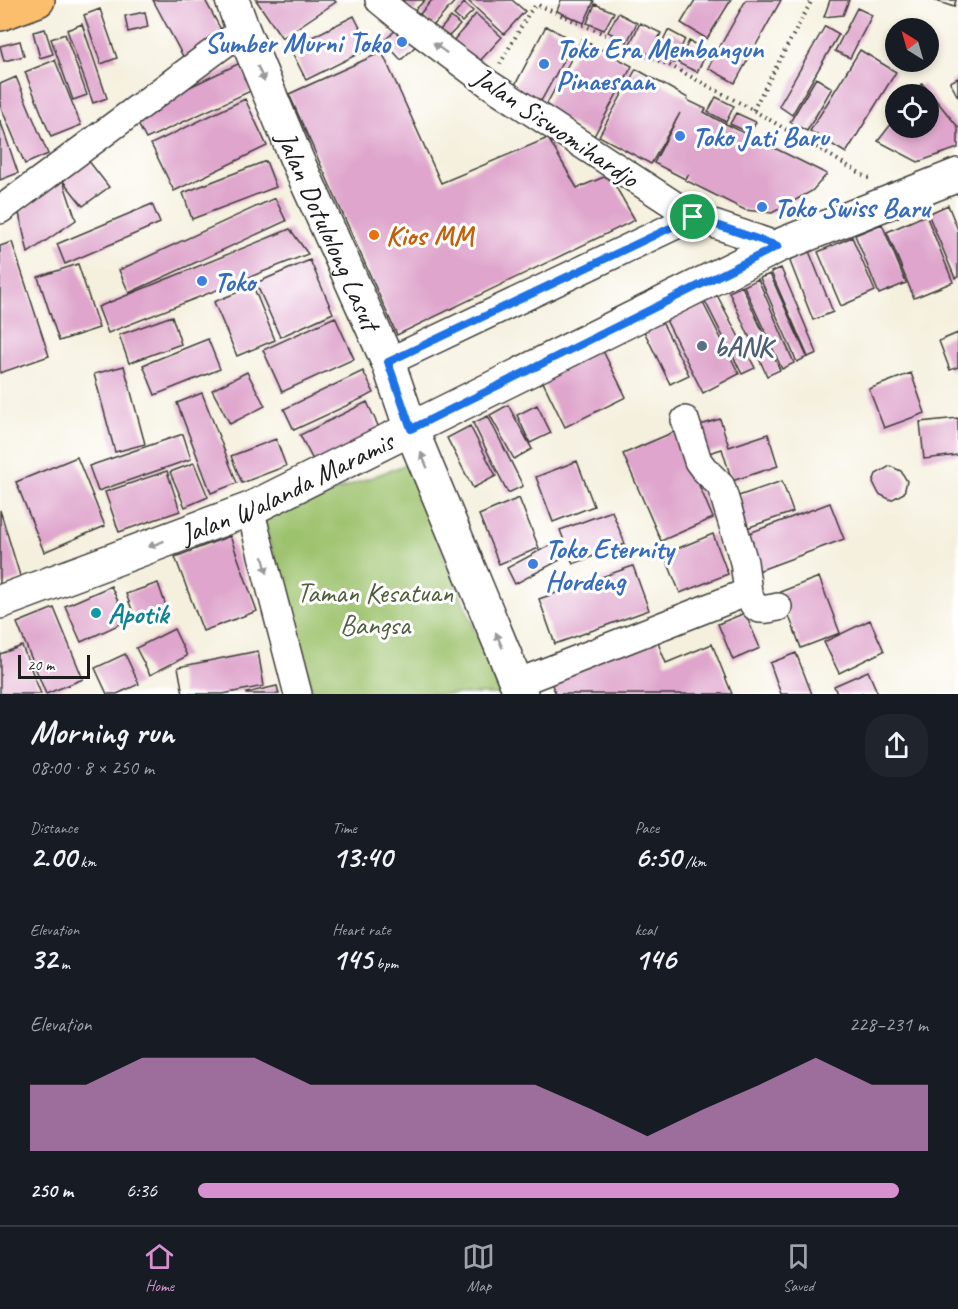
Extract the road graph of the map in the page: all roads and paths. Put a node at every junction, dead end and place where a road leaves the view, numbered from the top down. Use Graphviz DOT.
graph roads {
  1 [pos="38,0"];
  2 [pos="231,0"];
  3 [pos="379,0"];
  4 [pos="812,0"];
  5 [pos="0,14"];
  6 [pos="243,30"];
  7 [pos="489,84"];
  8 [pos="753,110"];
  9 [pos="958,176"];
  10 [pos="902,197"];
  11 [pos="0,210"];
  12 [pos="693,217"];
  13 [pos="778,246"];
  14 [pos="388,362"];
  15 [pos="685,420"];
  16 [pos="411,429"];
  17 [pos="250,508"];
  18 [pos="748,592"];
  19 [pos="0,602"];
  20 [pos="778,607"];
  21 [pos="519,688"];
  22 [pos="297,694"];
  1 -- 5 [label="highway"];
  2 -- 6 [label="street, Jalan Dotulolong Lasut"];
  7 -- 3 [label="street, Jalan Siswomihardjo, one-way"];
  4 -- 8 [label="path"];
  6 -- 11 [label="street"];
  6 -- 14 [label="street, Jalan Dotulolong Lasut, one-way"];
  7 -- 8 [label="path"];
  7 -- 12 [label="street, Jalan Siswomihardjo"];
  8 -- 10 [label="path"];
  9 -- 10 [label="street, Jalan Walanda Maramis"];
  10 -- 13 [label="street, Jalan Walanda Maramis"];
  12 -- 13 [label="street, Jalan Siswomihardjo"];
  12 -- 14 [label="street"];
  13 -- 16 [label="street, Jalan Walanda Maramis"];
  14 -- 16 [label="street, Jalan Dotulolong Lasut"];
  15 -- 18 [label="street"];
  16 -- 17 [label="street, Jalan Walanda Maramis"];
  21 -- 16 [label="street, Jalan Dotulolong Lasut, one-way"];
  17 -- 19 [label="street, Jalan Walanda Maramis, one-way"];
  17 -- 22 [label="street, one-way"];
  18 -- 20 [label="street"];
  18 -- 21 [label="street"];
}
